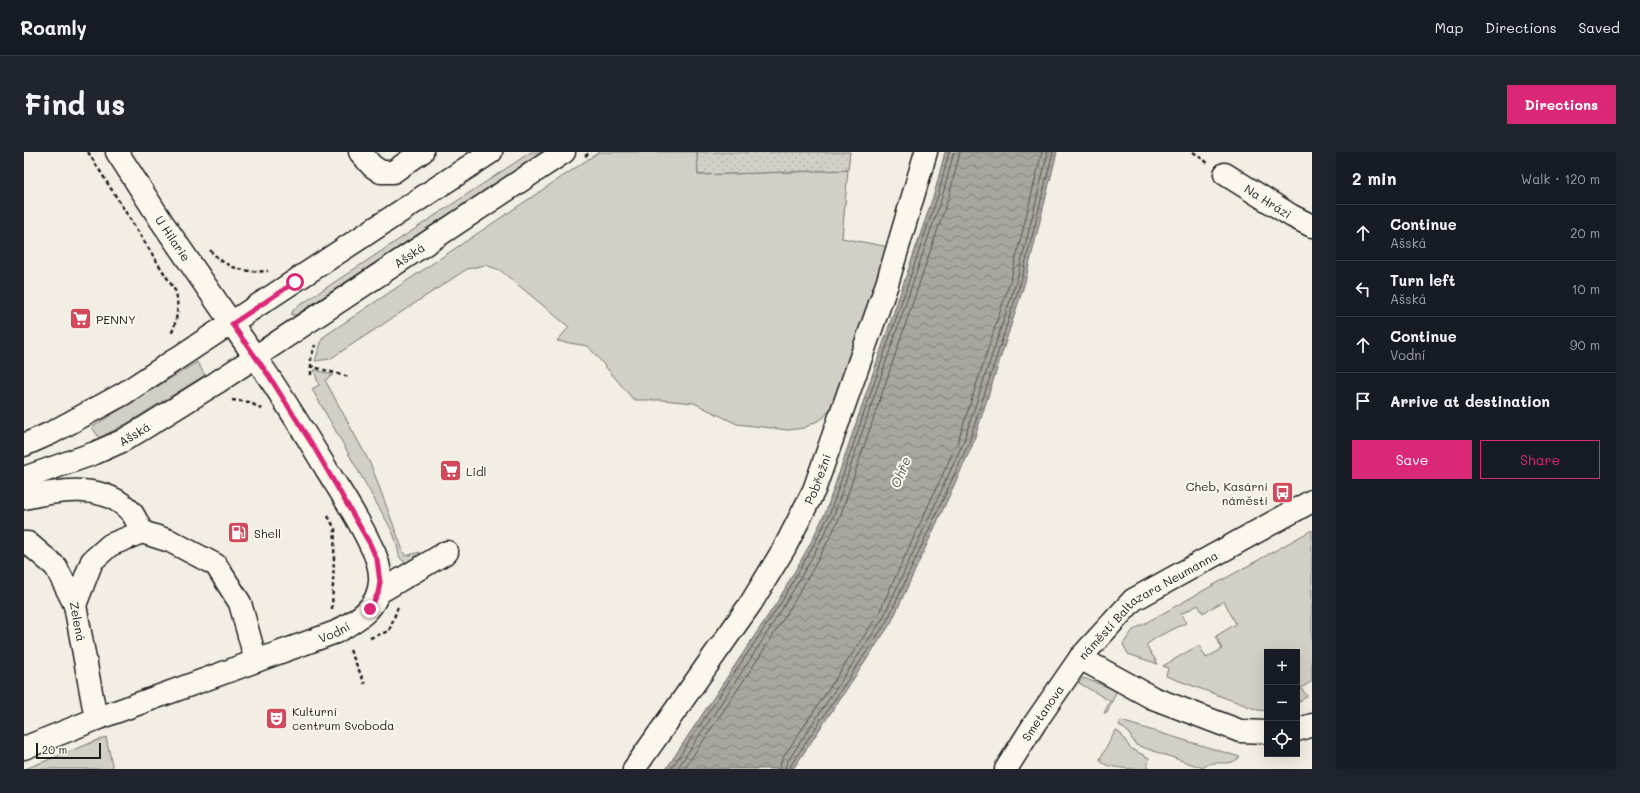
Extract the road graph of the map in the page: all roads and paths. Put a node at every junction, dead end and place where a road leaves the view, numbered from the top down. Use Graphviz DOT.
graph roads {
  1 [pos="88,152"];
  2 [pos="117,152"];
  3 [pos="360,152"];
  4 [pos="422,152"];
  5 [pos="491,152"];
  6 [pos="564,152"];
  7 [pos="926,152"];
  8 [pos="1225,174"];
  9 [pos="1312,226"];
  10 [pos="206,246"];
  11 [pos="272,271"];
  12 [pos="232,324"];
  13 [pos="170,337"];
  14 [pos="255,357"];
  15 [pos="310,366"];
  16 [pos="349,376"];
  17 [pos="228,400"];
  18 [pos="264,410"];
  19 [pos="24,445"];
  20 [pos="24,478"];
  21 [pos="24,498"];
  22 [pos="1312,501"];
  23 [pos="328,516"];
  24 [pos="142,532"];
  25 [pos="24,543"];
  26 [pos="447,552"];
  27 [pos="378,593"];
  28 [pos="75,605"];
  29 [pos="326,635"];
  30 [pos="1080,658"];
  31 [pos="256,661"];
  32 [pos="96,719"];
  33 [pos="1312,725"];
  34 [pos="1300,729"];
  35 [pos="1264,732"];
  36 [pos="24,748"];
  37 [pos="634,769"];
  38 [pos="1006,769"];
  1 -- 13 [label="path"];
  2 -- 12 [label="street, U Hilarie"];
  3 -- 4 [label="street"];
  5 -- 12 [label="street"];
  6 -- 14 [label="street, Ašská"];
  7 -- 37 [label="street, Pobřežní"];
  8 -- 9 [label="street, Na Hrázi"];
  10 -- 11 [label="path"];
  12 -- 14 [label="street"];
  12 -- 19 [label="street"];
  14 -- 20 [label="street, Ašská"];
  14 -- 27 [label="street, Vodní"];
  15 -- 16 [label="path"];
  17 -- 18 [label="path"];
  21 -- 24 [label="street"];
  22 -- 30 [label="street, náměstí Baltazara Neumanna"];
  23 -- 29 [label="path"];
  24 -- 28 [label="street"];
  24 -- 31 [label="street"];
  25 -- 28 [label="street, Zelená"];
  26 -- 27 [label="street"];
  27 -- 29 [label="street, Vodní"];
  28 -- 32 [label="street, Zelená"];
  29 -- 31 [label="street, Vodní"];
  30 -- 35 [label="street, náměstí Baltazara Neumanna"];
  30 -- 38 [label="street, Smetanova"];
  31 -- 32 [label="street, Vodní"];
  32 -- 36 [label="street, Vodní"];
  33 -- 34 [label="street"];
}
